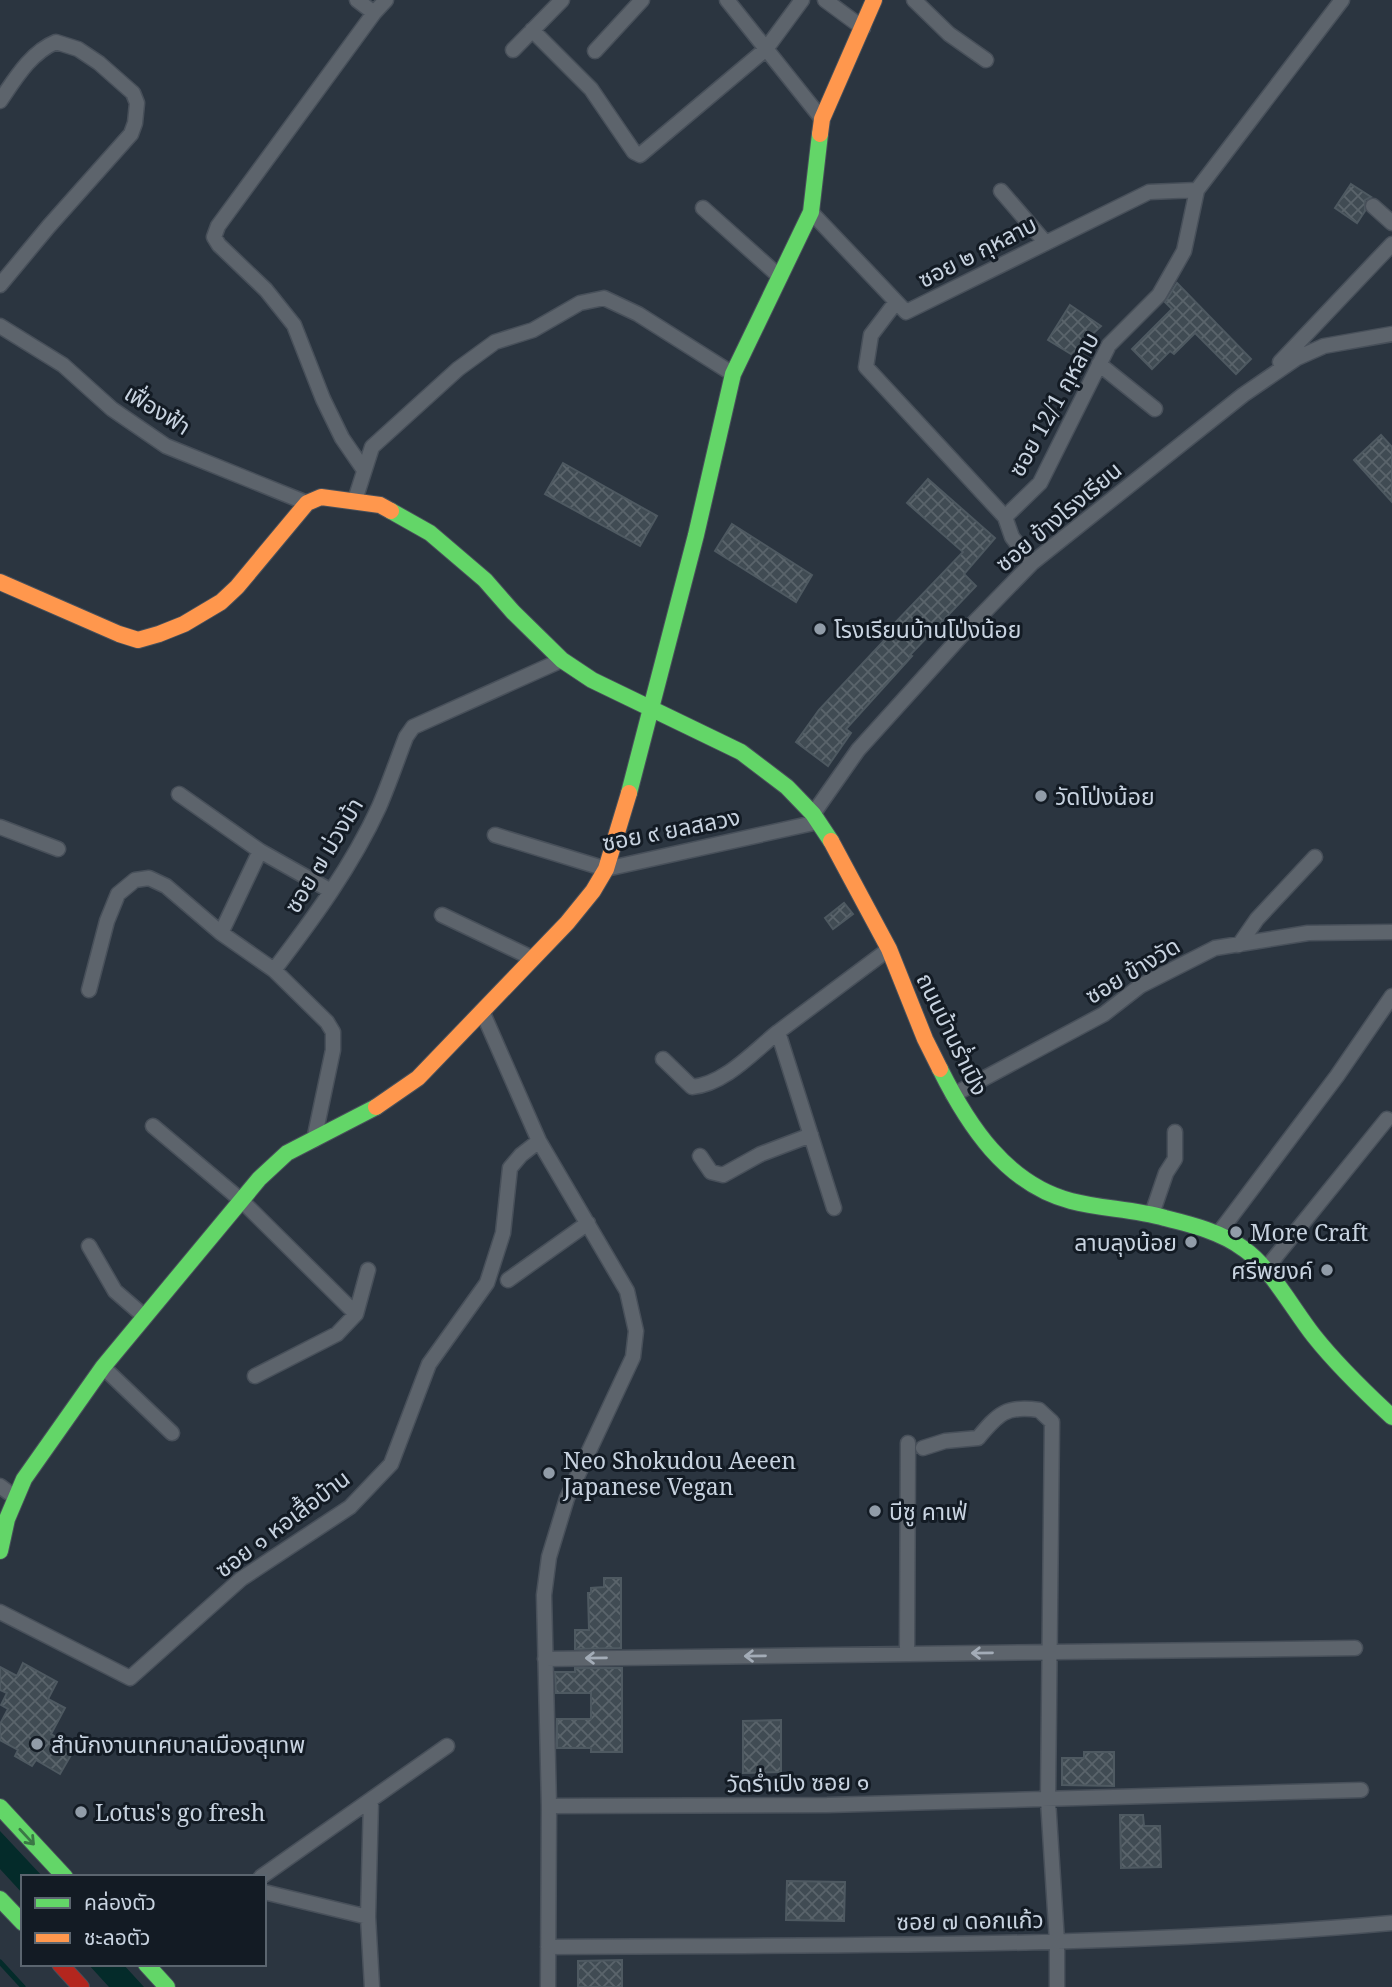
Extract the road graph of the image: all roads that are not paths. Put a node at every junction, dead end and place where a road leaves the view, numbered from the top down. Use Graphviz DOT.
graph roads {
  1 [pos="357,0"];
  2 [pos="386,0"];
  3 [pos="562,0"];
  4 [pos="642,0"];
  5 [pos="727,0"];
  6 [pos="802,0"];
  7 [pos="825,0"];
  8 [pos="874,0"];
  9 [pos="914,0"];
  10 [pos="1342,0"];
  11 [pos="374,13"];
  12 [pos="863,28"];
  13 [pos="532,30"];
  14 [pos="513,50"];
  15 [pos="766,50"];
  16 [pos="595,51"];
  17 [pos="986,60"];
  18 [pos="0,100"];
  19 [pos="822,120"];
  20 [pos="1197,190"];
  21 [pos="1001,191"];
  22 [pos="1373,206"];
  23 [pos="704,208"];
  24 [pos="811,212"];
  25 [pos="1392,223"];
  26 [pos="1045,242"];
  27 [pos="1392,244"];
  28 [pos="780,277"];
  29 [pos="0,285"];
  30 [pos="896,302"];
  31 [pos="0,326"];
  32 [pos="1392,334"];
  33 [pos="1099,364"];
  34 [pos="733,374"];
  35 [pos="1263,382"];
  36 [pos="1155,409"];
  37 [pos="364,471"];
  38 [pos="355,500"];
  39 [pos="307,503"];
  40 [pos="1005,517"];
  41 [pos="1032,563"];
  42 [pos="0,582"];
  43 [pos="562,660"];
  44 [pos="650,709"];
  45 [pos="179,794"];
  46 [pos="815,818"];
  47 [pos="0,827"];
  48 [pos="495,835"];
  49 [pos="58,849"];
  50 [pos="260,851"];
  51 [pos="1315,857"];
  52 [pos="606,869"];
  53 [pos="331,891"];
  54 [pos="442,915"];
  55 [pos="1392,932"];
  56 [pos="221,933"];
  57 [pos="1239,944"];
  58 [pos="889,949"];
  59 [pos="533,958"];
  60 [pos="274,970"];
  61 [pos="89,990"];
  62 [pos="1392,996"];
  63 [pos="482,1011"];
  64 [pos="778,1032"];
  65 [pos="663,1059"];
  66 [pos="953,1095"];
  67 [pos="1387,1119"];
  68 [pos="153,1126"];
  69 [pos="1174,1132"];
  70 [pos="811,1135"];
  71 [pos="314,1140"];
  72 [pos="539,1141"];
  73 [pos="700,1156"];
  74 [pos="242,1201"];
  75 [pos="834,1208"];
  76 [pos="1152,1214"];
  77 [pos="588,1223"];
  78 [pos="1218,1234"];
  79 [pos="89,1246"];
  80 [pos="368,1270"];
  81 [pos="1264,1271"];
  82 [pos="509,1280"];
  83 [pos="356,1314"];
  84 [pos="145,1317"];
  85 [pos="103,1367"];
  86 [pos="255,1377"];
  87 [pos="1392,1417"];
  88 [pos="172,1433"];
  89 [pos="908,1443"];
  90 [pos="923,1448"];
  91 [pos="0,1486"];
  92 [pos="16,1498"];
  93 [pos="0,1551"];
  94 [pos="0,1612"];
  95 [pos="1355,1648"];
  96 [pos="1051,1652"];
  97 [pos="907,1654"];
  98 [pos="545,1659"];
  99 [pos="447,1746"];
  100 [pos="1361,1790"];
  101 [pos="371,1800"];
  102 [pos="1048,1800"];
  103 [pos="549,1806"];
  104 [pos="0,1807"];
  105 [pos="63,1875"];
  106 [pos="264,1875"];
  107 [pos="266,1892"];
  108 [pos="0,1899"];
  109 [pos="368,1917"];
  110 [pos="21,1921"];
  111 [pos="1392,1923"];
  112 [pos="1057,1942"];
  113 [pos="548,1947"];
  114 [pos="62,1966"];
  115 [pos="148,1966"];
  116 [pos="81,1987"];
  117 [pos="167,1987"];
  118 [pos="372,1987"];
  119 [pos="548,1987"];
  120 [pos="1057,1987"];
  1 -- 11 [label="street"];
  2 -- 11 [label="street"];
  3 -- 13 [label="street"];
  4 -- 16 [label="street"];
  5 -- 15 [label="street"];
  6 -- 15 [label="street"];
  7 -- 12 [label="street"];
  8 -- 12 [label="street"];
  9 -- 17 [label="street"];
  10 -- 20 [label="street"];
  11 -- 37 [label="street"];
  12 -- 19 [label="street"];
  13 -- 14 [label="street"];
  13 -- 15 [label="street"];
  15 -- 19 [label="street"];
  18 -- 29 [label="street"];
  19 -- 24 [label="street"];
  20 -- 26 [label="street, ซอย ๒ กุหลาบ"];
  20 -- 33 [label="street, ซอย 12/1 กุหลาบ"];
  21 -- 26 [label="street"];
  22 -- 25 [label="street"];
  23 -- 28 [label="street"];
  24 -- 28 [label="street"];
  24 -- 30 [label="street, ซอย ๒ กุหลาบ"];
  26 -- 30 [label="street, ซอย ๒ กุหลาบ"];
  27 -- 35 [label="street"];
  28 -- 34 [label="street"];
  30 -- 40 [label="street"];
  31 -- 39 [label="street, เฟื่องฟ้า"];
  32 -- 35 [label="street, ซอย ข้างโรงเรียน"];
  33 -- 36 [label="street"];
  33 -- 40 [label="street, ซอย 12/1 กุหลาบ"];
  34 -- 37 [label="street"];
  34 -- 44 [label="street"];
  35 -- 41 [label="street, ซอย ข้างโรงเรียน"];
  37 -- 38 [label="street"];
  38 -- 39 [label="street, ถนนบ้านร่ำเปิง"];
  38 -- 43 [label="street, ถนนบ้านร่ำเปิง"];
  39 -- 42 [label="street"];
  40 -- 41 [label="street"];
  41 -- 46 [label="street, ซอย ข้างโรงเรียน"];
  43 -- 44 [label="street, ถนนบ้านร่ำเปิง"];
  43 -- 53 [label="street, ซอย ๗ ม่วงม้า"];
  44 -- 46 [label="street, ถนนบ้านร่ำเปิง"];
  44 -- 52 [label="street"];
  45 -- 50 [label="street"];
  46 -- 52 [label="street, ซอย ๙ ยลสลวง"];
  46 -- 58 [label="street, ถนนบ้านร่ำเปิง"];
  47 -- 49 [label="street"];
  48 -- 52 [label="street, ซอย ๙ ยลสลวง"];
  50 -- 53 [label="street"];
  50 -- 56 [label="street"];
  51 -- 57 [label="street"];
  52 -- 59 [label="street"];
  53 -- 60 [label="street, ซอย ๗ ม่วงม้า"];
  54 -- 59 [label="street"];
  55 -- 57 [label="street, ซอย ข้างวัด"];
  56 -- 60 [label="street"];
  56 -- 61 [label="street"];
  57 -- 66 [label="street, ซอย ข้างวัด"];
  58 -- 64 [label="street"];
  58 -- 66 [label="street, ถนนบ้านร่ำเปิง"];
  59 -- 63 [label="street"];
  60 -- 71 [label="street"];
  62 -- 78 [label="street"];
  63 -- 71 [label="street"];
  63 -- 72 [label="street"];
  64 -- 65 [label="street"];
  64 -- 70 [label="street"];
  66 -- 76 [label="street, ถนนบ้านร่ำเปิง"];
  67 -- 81 [label="street"];
  68 -- 74 [label="street"];
  69 -- 76 [label="street"];
  70 -- 73 [label="street"];
  70 -- 75 [label="street"];
  71 -- 74 [label="street"];
  72 -- 77 [label="street"];
  72 -- 94 [label="street, ซอย ๑ หอเสื้อบ้าน"];
  74 -- 83 [label="street"];
  74 -- 84 [label="street"];
  76 -- 78 [label="street, ถนนบ้านร่ำเปิง"];
  77 -- 82 [label="street"];
  77 -- 98 [label="street"];
  78 -- 81 [label="street, ถนนบ้านร่ำเปิง"];
  79 -- 84 [label="street"];
  80 -- 83 [label="street"];
  81 -- 87 [label="street, ถนนบ้านร่ำเปิง"];
  83 -- 86 [label="street"];
  84 -- 85 [label="street"];
  85 -- 88 [label="street"];
  85 -- 92 [label="street"];
  89 -- 97 [label="street"];
  90 -- 96 [label="street"];
  91 -- 92 [label="street"];
  92 -- 93 [label="street"];
  95 -- 96 [label="street"];
  96 -- 97 [label="street, one-way"];
  96 -- 102 [label="street"];
  97 -- 98 [label="street, one-way"];
  98 -- 103 [label="street"];
  99 -- 101 [label="street"];
  100 -- 102 [label="street, วัดร่ำเปิง ซอย ๑"];
  101 -- 106 [label="street"];
  101 -- 109 [label="street"];
  102 -- 103 [label="street, วัดร่ำเปิง ซอย ๑"];
  102 -- 112 [label="street"];
  103 -- 113 [label="street"];
  104 -- 105 [label="street, one-way"];
  107 -- 109 [label="street"];
  108 -- 110 [label="street"];
  109 -- 118 [label="street"];
  111 -- 112 [label="street, ซอย ๗ ดอกแก้ว"];
  112 -- 113 [label="street, ซอย ๗ ดอกแก้ว"];
  112 -- 120 [label="street"];
  113 -- 119 [label="street"];
  114 -- 116 [label="street"];
  115 -- 117 [label="street"];
}
